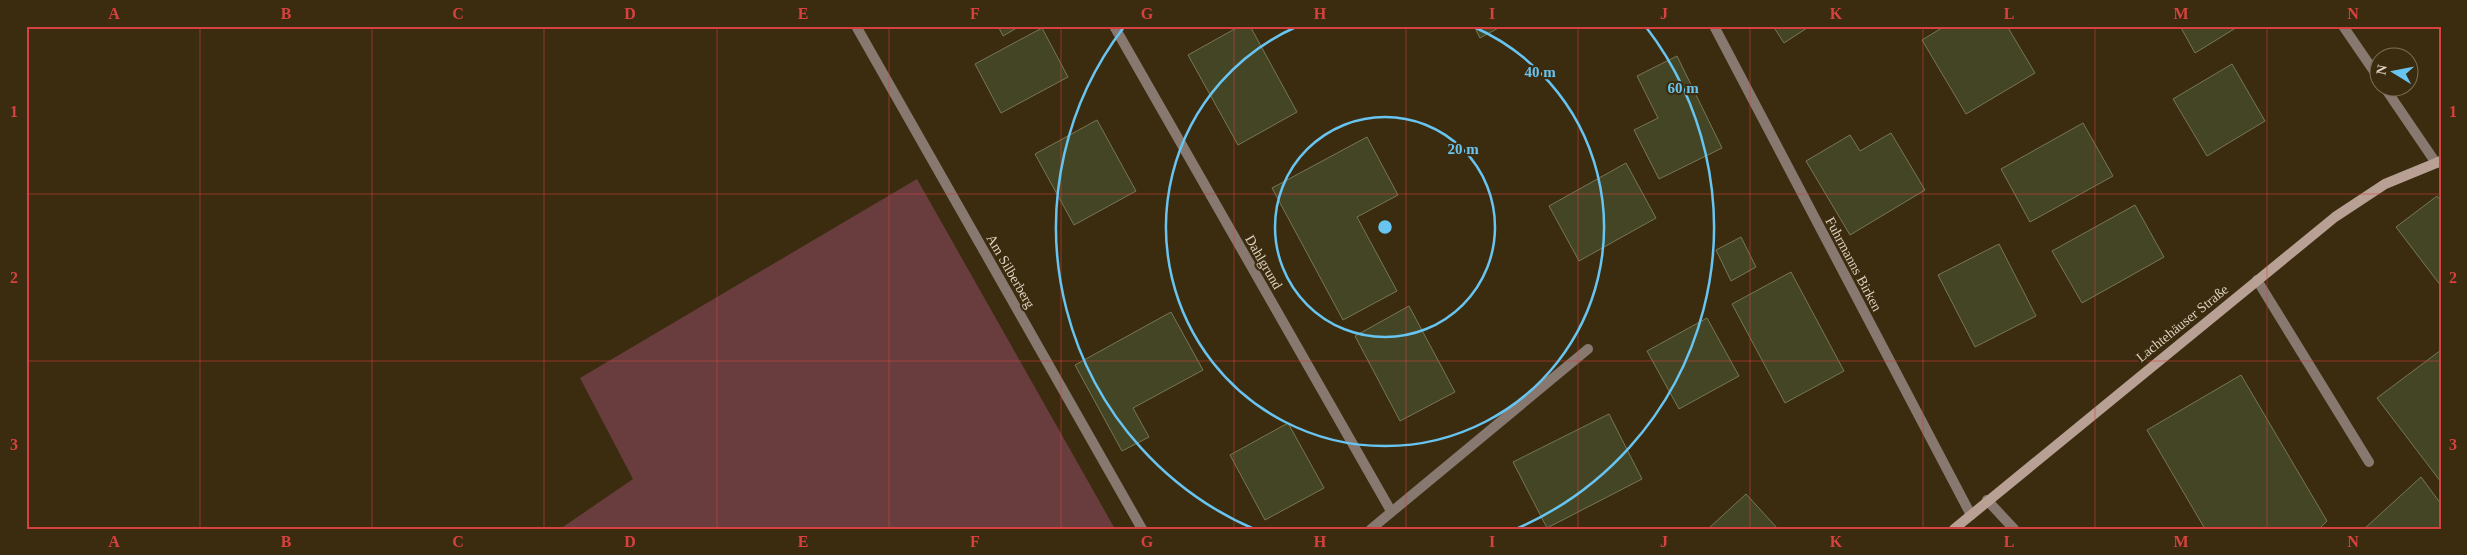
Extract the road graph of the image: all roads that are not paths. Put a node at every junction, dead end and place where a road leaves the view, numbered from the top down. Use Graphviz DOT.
graph roads {
  1 [pos="856,26"];
  2 [pos="1114,26"];
  3 [pos="1714,26"];
  4 [pos="2343,26"];
  5 [pos="2370,65"];
  6 [pos="2392,98"];
  7 [pos="2438,162"];
  8 [pos="2257,280"];
  9 [pos="1588,349"];
  10 [pos="2369,462"];
  11 [pos="1987,500"];
  12 [pos="1391,511"];
  13 [pos="1970,515"];
  14 [pos="1142,529"];
  15 [pos="1371,529"];
  16 [pos="1954,529"];
  17 [pos="2014,529"];
  1 -- 14 [label="street, Am Silberberg"];
  2 -- 12 [label="street, Dahlgrund"];
  3 -- 13 [label="street, Fuhrmanns Birken"];
  4 -- 5 [label="street"];
  6 -- 7 [label="street"];
  7 -- 8 [label="street, Lachtehäuser Straße"];
  8 -- 10 [label="street"];
  8 -- 11 [label="street, Lachtehäuser Straße"];
  9 -- 12 [label="street"];
  11 -- 13 [label="street, Lachtehäuser Straße"];
  11 -- 17 [label="street"];
  12 -- 15 [label="street"];
  13 -- 16 [label="street, Lachtehäuser Straße"];
}
